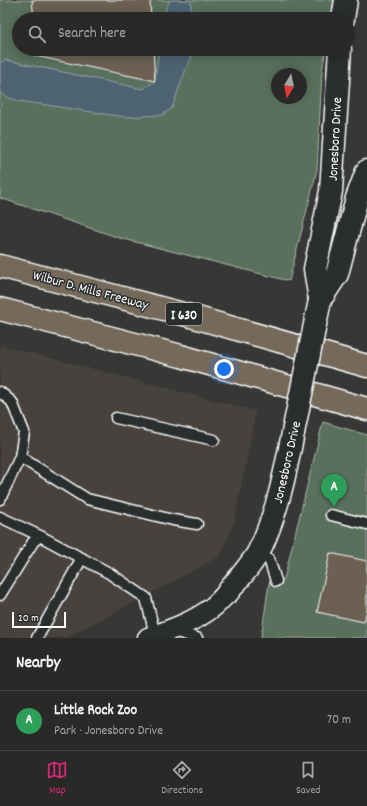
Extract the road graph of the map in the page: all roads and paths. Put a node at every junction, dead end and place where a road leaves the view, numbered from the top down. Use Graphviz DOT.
graph roads {
  1 [pos="346,0"];
  2 [pos="344,12"];
  3 [pos="340,56"];
  4 [pos="367,171"];
  5 [pos="0,266"];
  6 [pos="320,300"];
  7 [pos="0,309"];
  8 [pos="367,366"];
  9 [pos="0,392"];
  10 [pos="367,409"];
  11 [pos="116,418"];
  12 [pos="214,440"];
  13 [pos="20,457"];
  14 [pos="0,499"];
  15 [pos="331,515"];
  16 [pos="0,517"];
  17 [pos="196,524"];
  18 [pos="367,524"];
  19 [pos="40,536"];
  20 [pos="258,553"];
  21 [pos="82,558"];
  22 [pos="276,581"];
  23 [pos="228,592"];
  24 [pos="0,595"];
  25 [pos="158,635"];
  26 [pos="37,638"];
  27 [pos="197,638"];
  1 -- 2 [label="street"];
  3 -- 6 [label="street, Jonesboro Drive"];
  4 -- 6 [label="street, Jonesboro Drive"];
  5 -- 8 [label="highway, Wilbur D. Mills Freeway / I 630"];
  6 -- 20 [label="street, Jonesboro Drive, bridge"];
  7 -- 10 [label="highway"];
  9 -- 13 [label="lane"];
  11 -- 12 [label="lane"];
  13 -- 14 [label="lane"];
  13 -- 17 [label="lane"];
  15 -- 18 [label="lane"];
  16 -- 19 [label="lane"];
  19 -- 21 [label="lane"];
  19 -- 24 [label="lane"];
  20 -- 22 [label="lane"];
  20 -- 23 [label="street, Jonesboro Drive"];
  21 -- 25 [label="lane"];
  21 -- 26 [label="lane"];
  23 -- 25 [label="street, Jonesboro Drive"];
  25 -- 27 [label="lane"];
}
